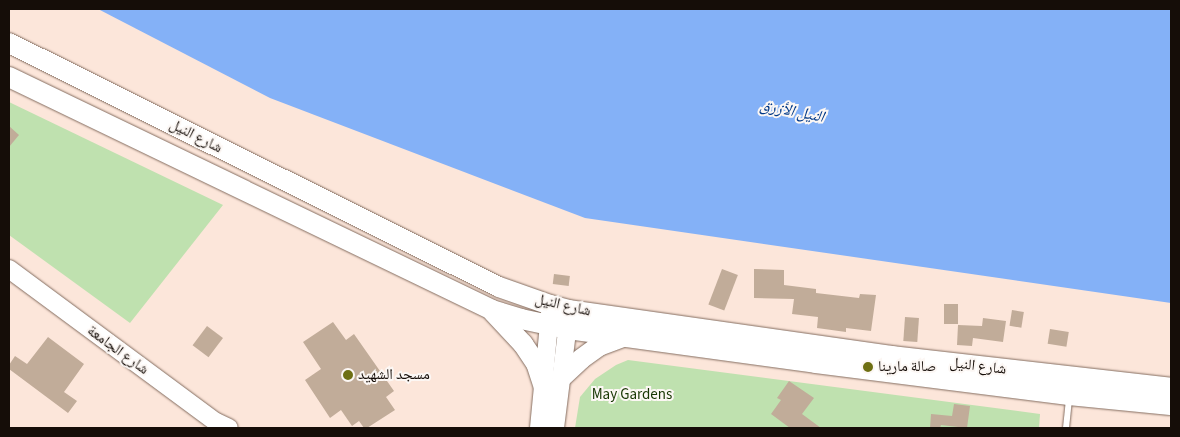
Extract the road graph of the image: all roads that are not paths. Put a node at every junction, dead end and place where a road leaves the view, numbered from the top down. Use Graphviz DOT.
graph roads {
  1 [pos="9,43"];
  2 [pos="9,77"];
  3 [pos="367,221"];
  4 [pos="356,245"];
  5 [pos="9,269"];
  6 [pos="492,310"];
  7 [pos="559,317"];
  8 [pos="624,336"];
  9 [pos="709,339"];
  10 [pos="562,378"];
  11 [pos="1068,386"];
  12 [pos="544,387"];
  13 [pos="1171,388"];
  14 [pos="1171,405"];
  15 [pos="229,428"];
  16 [pos="539,428"];
  17 [pos="555,428"];
  18 [pos="1066,428"];
  1 -- 3 [label="main road, شارع النيل"];
  2 -- 4 [label="main road, شارع النيل"];
  3 -- 4 [label="main road"];
  3 -- 7 [label="main road, شارع النيل"];
  4 -- 6 [label="main road, شارع النيل"];
  5 -- 15 [label="main road, شارع الجامعة"];
  6 -- 7 [label="main road, شارع النيل"];
  6 -- 12 [label="main road"];
  7 -- 8 [label="main road, شارع النيل"];
  7 -- 9 [label="main road, شارع النيل"];
  7 -- 10 [label="main road"];
  7 -- 12 [label="main road"];
  8 -- 9 [label="main road, شارع النيل"];
  8 -- 10 [label="main road"];
  9 -- 11 [label="main road, شارع النيل"];
  10 -- 17 [label="main road"];
  11 -- 13 [label="main road, شارع النيل"];
  11 -- 14 [label="main road, شارع النيل"];
  11 -- 18 [label="lane"];
  12 -- 16 [label="main road"];
}
